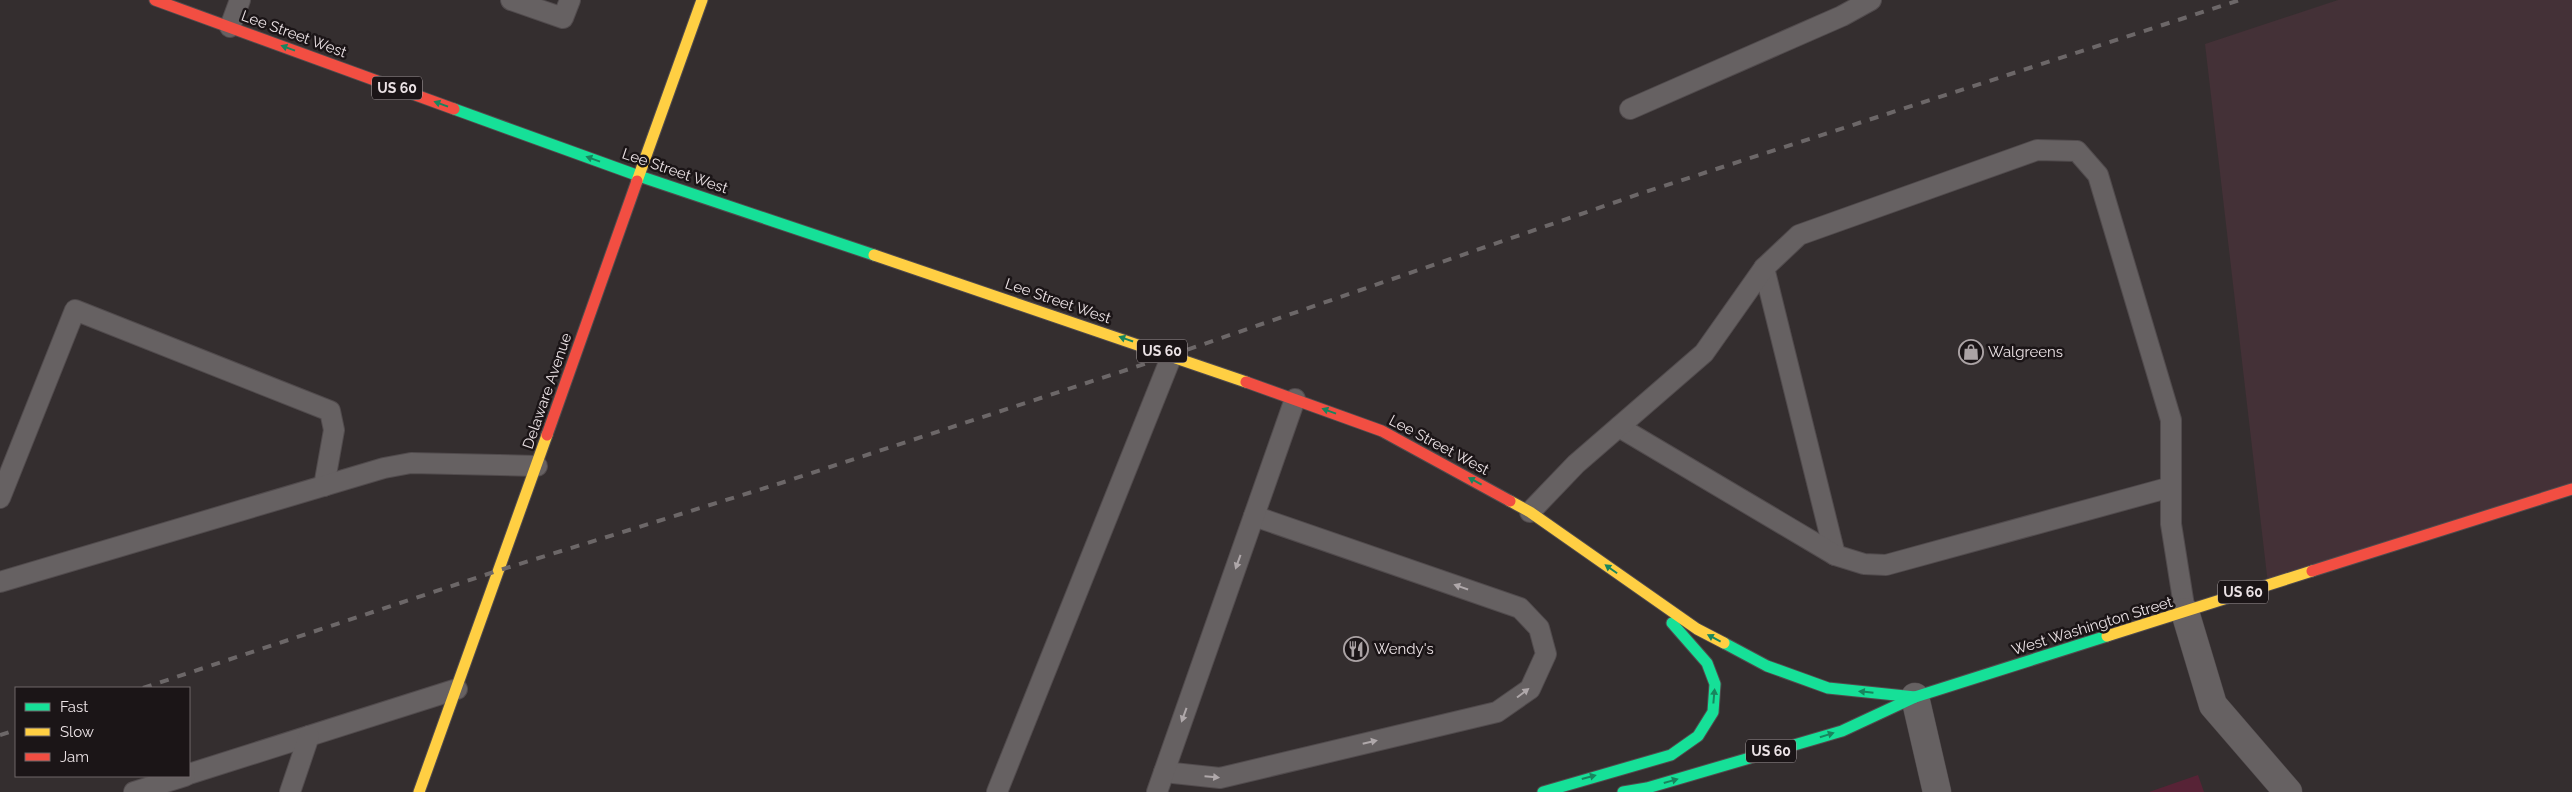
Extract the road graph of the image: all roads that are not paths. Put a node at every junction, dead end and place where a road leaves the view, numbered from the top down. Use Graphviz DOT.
graph roads {
  1 [pos="155,0"];
  2 [pos="240,0"];
  3 [pos="511,0"];
  4 [pos="570,0"];
  5 [pos="702,0"];
  6 [pos="1871,0"];
  7 [pos="230,27"];
  8 [pos="1630,109"];
  9 [pos="639,176"];
  10 [pos="1764,268"];
  11 [pos="1172,355"];
  12 [pos="1295,399"];
  13 [pos="1619,427"];
  14 [pos="537,466"];
  15 [pos="324,486"];
  16 [pos="2171,487"];
  17 [pos="2572,489"];
  18 [pos="0,498"];
  19 [pos="1530,512"];
  20 [pos="1254,516"];
  21 [pos="1835,555"];
  22 [pos="0,582"];
  23 [pos="1651,598"];
  24 [pos="2185,612"];
  25 [pos="457,689"];
  26 [pos="1915,697"];
  27 [pos="309,736"];
  28 [pos="1164,772"];
  29 [pos="190,774"];
  30 [pos="182,777"];
  31 [pos="134,792"];
  32 [pos="290,792"];
  33 [pos="419,792"];
  34 [pos="997,792"];
  35 [pos="1156,792"];
  36 [pos="1543,792"];
  37 [pos="1623,792"];
  38 [pos="1937,792"];
  39 [pos="2288,792"];
  1 -- 7 [label="main road, Lee Street West / US 60"];
  2 -- 7 [label="lane"];
  3 -- 4 [label="lane"];
  5 -- 9 [label="main road, Delaware Avenue"];
  6 -- 8 [label="lane"];
  9 -- 7 [label="main road, Lee Street West / US 60, one-way"];
  11 -- 9 [label="main road, Lee Street West / US 60, one-way"];
  9 -- 14 [label="main road, Delaware Avenue"];
  10 -- 13 [label="lane"];
  10 -- 16 [label="lane"];
  10 -- 21 [label="lane"];
  11 -- 12 [label="main road, Lee Street West / US 60"];
  11 -- 34 [label="lane"];
  19 -- 12 [label="main road, Lee Street West / US 60, one-way"];
  12 -- 20 [label="lane"];
  13 -- 19 [label="lane"];
  13 -- 21 [label="lane"];
  14 -- 15 [label="lane"];
  14 -- 25 [label="main road, Delaware Avenue"];
  15 -- 18 [label="lane"];
  15 -- 22 [label="lane"];
  16 -- 21 [label="lane"];
  16 -- 24 [label="lane"];
  17 -- 24 [label="main road, West Washington Street / US 60"];
  23 -- 19 [label="main road, Lee Street West / US 60, one-way"];
  20 -- 28 [label="lane, one-way"];
  28 -- 20 [label="lane, one-way"];
  26 -- 23 [label="main road, Lee Street West / US 60, one-way"];
  36 -- 23 [label="main road, one-way"];
  24 -- 26 [label="main road, West Washington Street / US 60"];
  24 -- 39 [label="street"];
  25 -- 27 [label="lane"];
  25 -- 33 [label="main road, Delaware Avenue"];
  37 -- 26 [label="main road, West Washington Street / US 60, one-way"];
  26 -- 38 [label="street"];
  27 -- 29 [label="lane"];
  27 -- 32 [label="lane"];
  28 -- 35 [label="lane"];
  30 -- 31 [label="lane"];
}
